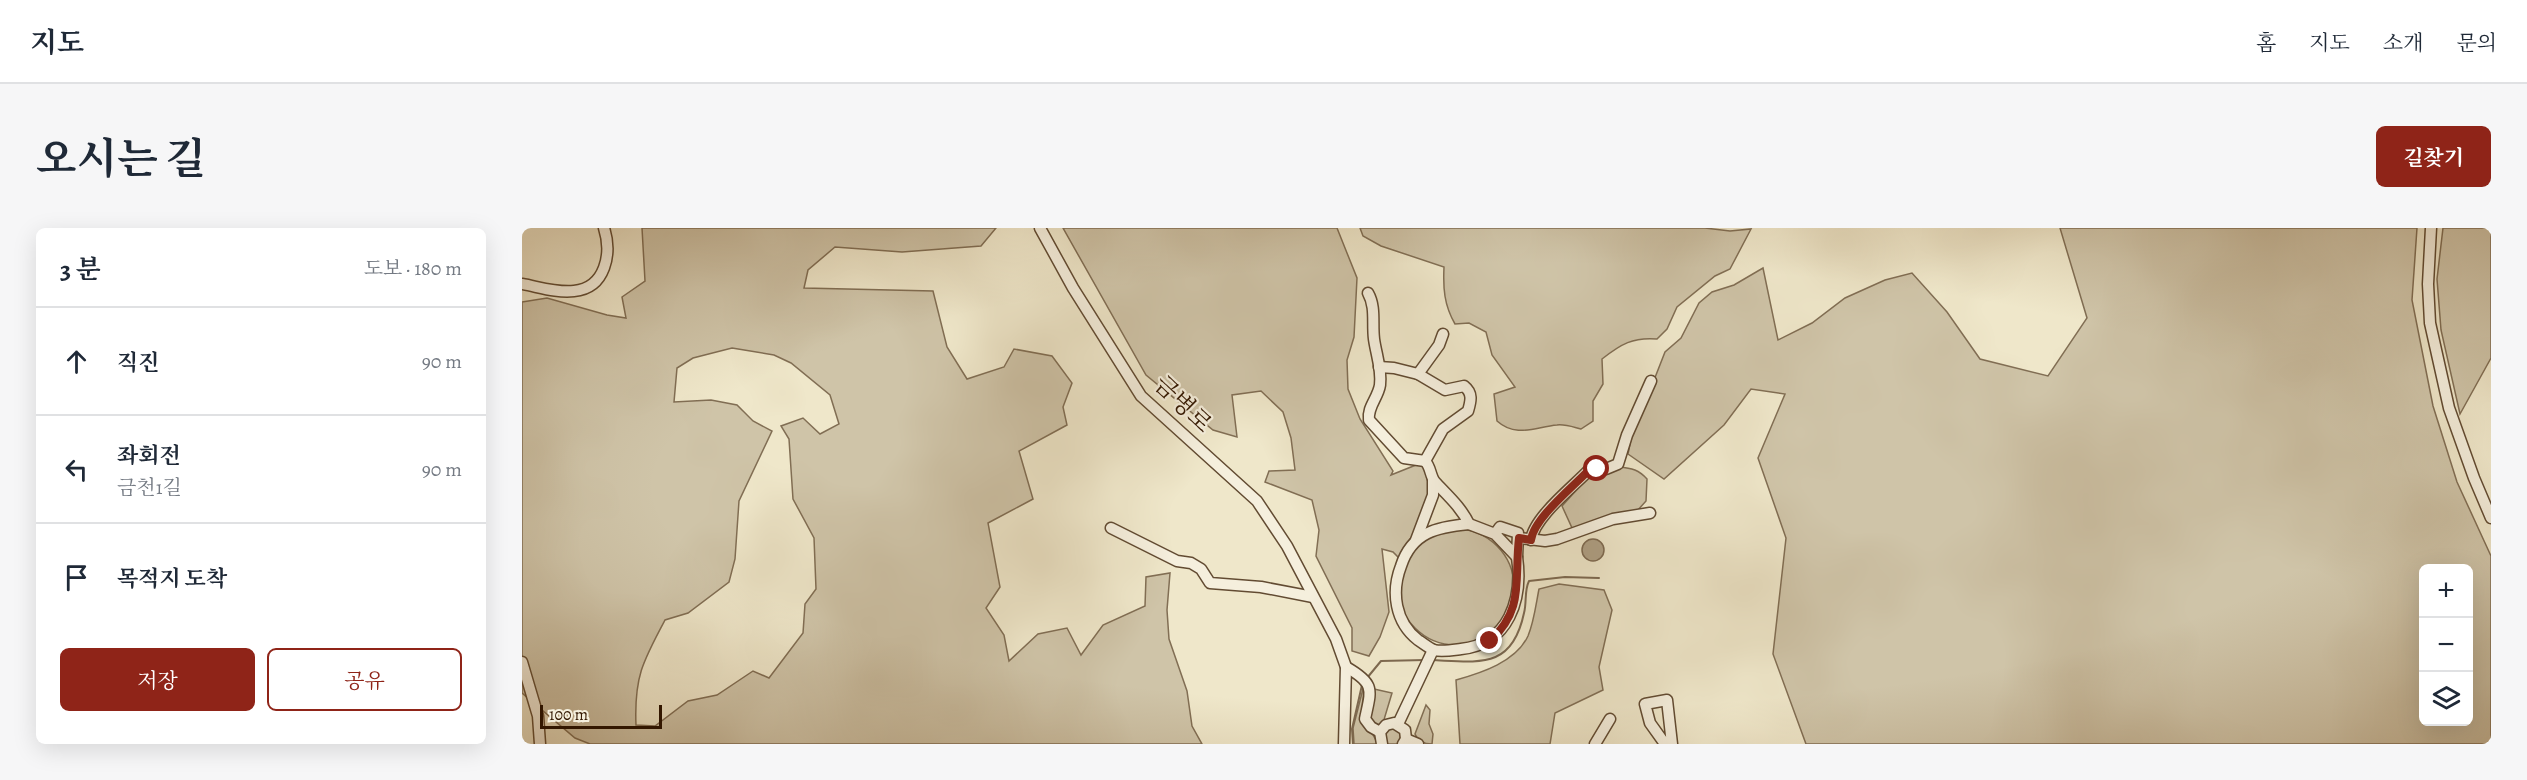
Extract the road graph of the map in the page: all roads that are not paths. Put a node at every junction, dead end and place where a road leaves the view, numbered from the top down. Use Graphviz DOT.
graph roads {
  1 [pos="604,228"];
  2 [pos="1040,228"];
  3 [pos="2431,228"];
  4 [pos="522,284"];
  5 [pos="1368,293"];
  6 [pos="1443,334"];
  7 [pos="1379,367"];
  8 [pos="1418,374"];
  9 [pos="1650,381"];
  10 [pos="1425,461"];
  11 [pos="1433,480"];
  12 [pos="1650,513"];
  13 [pos="2491,518"];
  14 [pos="1468,524"];
  15 [pos="1111,528"];
  16 [pos="1495,534"];
  17 [pos="1519,538"];
  18 [pos="1416,540"];
  19 [pos="1531,540"];
  20 [pos="1517,557"];
  21 [pos="1313,597"];
  22 [pos="1430,656"];
  23 [pos="522,662"];
  24 [pos="1346,667"];
  25 [pos="1610,719"];
  26 [pos="1398,724"];
  27 [pos="1380,732"];
  28 [pos="1405,742"];
  29 [pos="540,744"];
  30 [pos="1344,744"];
  31 [pos="1382,744"];
  32 [pos="1418,744"];
  33 [pos="1595,744"];
  34 [pos="1665,744"];
  35 [pos="1672,744"];
  1 -- 4 [label="street"];
  2 -- 21 [label="street, 금병로"];
  3 -- 13 [label="street"];
  5 -- 7 [label="street"];
  6 -- 8 [label="street"];
  7 -- 8 [label="street"];
  7 -- 10 [label="street"];
  8 -- 10 [label="street"];
  9 -- 19 [label="street"];
  10 -- 11 [label="street"];
  11 -- 14 [label="street"];
  11 -- 18 [label="street"];
  12 -- 19 [label="street"];
  14 -- 16 [label="street"];
  14 -- 18 [label="street"];
  15 -- 21 [label="street"];
  16 -- 17 [label="street"];
  16 -- 20 [label="street"];
  17 -- 19 [label="street"];
  17 -- 20 [label="street"];
  18 -- 22 [label="street"];
  20 -- 22 [label="street"];
  21 -- 24 [label="street, 금병로"];
  22 -- 26 [label="street"];
  23 -- 29 [label="street"];
  24 -- 27 [label="street"];
  24 -- 30 [label="street, 금병로"];
  25 -- 33 [label="street"];
  26 -- 27 [label="street"];
  26 -- 28 [label="street"];
  27 -- 31 [label="street"];
  28 -- 32 [label="street"];
  34 -- 35 [label="street"];
}
